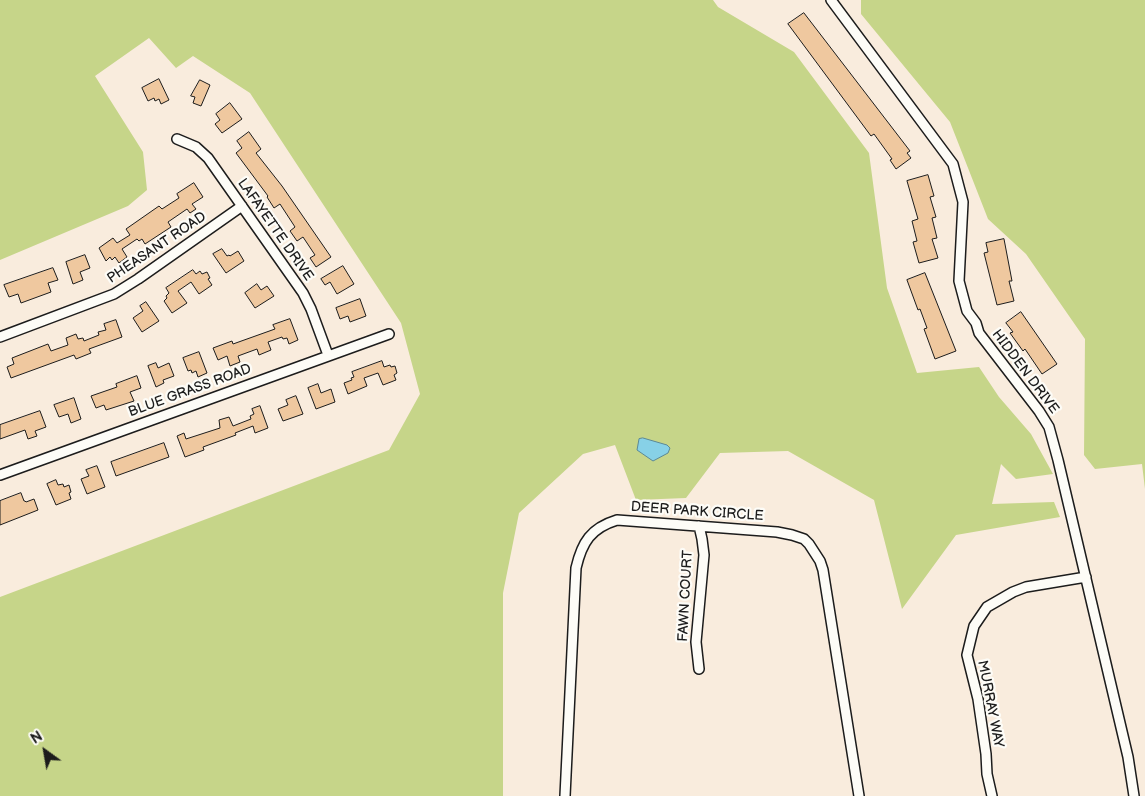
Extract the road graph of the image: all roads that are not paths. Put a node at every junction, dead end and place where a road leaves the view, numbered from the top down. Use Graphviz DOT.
graph roads {
  1 [pos="831,0"];
  2 [pos="176,139"];
  3 [pos="242,206"];
  4 [pos="389,334"];
  5 [pos="0,337"];
  6 [pos="328,355"];
  7 [pos="0,475"];
  8 [pos="699,526"];
  9 [pos="1086,577"];
  10 [pos="699,669"];
  11 [pos="565,796"];
  12 [pos="858,796"];
  13 [pos="992,796"];
  14 [pos="1134,796"];
  1 -- 9 [label="street, HIDDEN DRIVE"];
  2 -- 3 [label="street, LAFAYETTE DRIVE"];
  3 -- 5 [label="street, PHEASANT ROAD"];
  3 -- 6 [label="street, LAFAYETTE DRIVE"];
  4 -- 6 [label="street, BLUE GRASS ROAD"];
  6 -- 7 [label="street, BLUE GRASS ROAD"];
  8 -- 10 [label="street, FAWN COURT"];
  8 -- 11 [label="street, DEER PARK CIRCLE"];
  8 -- 12 [label="street, DEER PARK CIRCLE"];
  9 -- 13 [label="street, MURRAY WAY"];
  9 -- 14 [label="street, HIDDEN DRIVE"];
}
